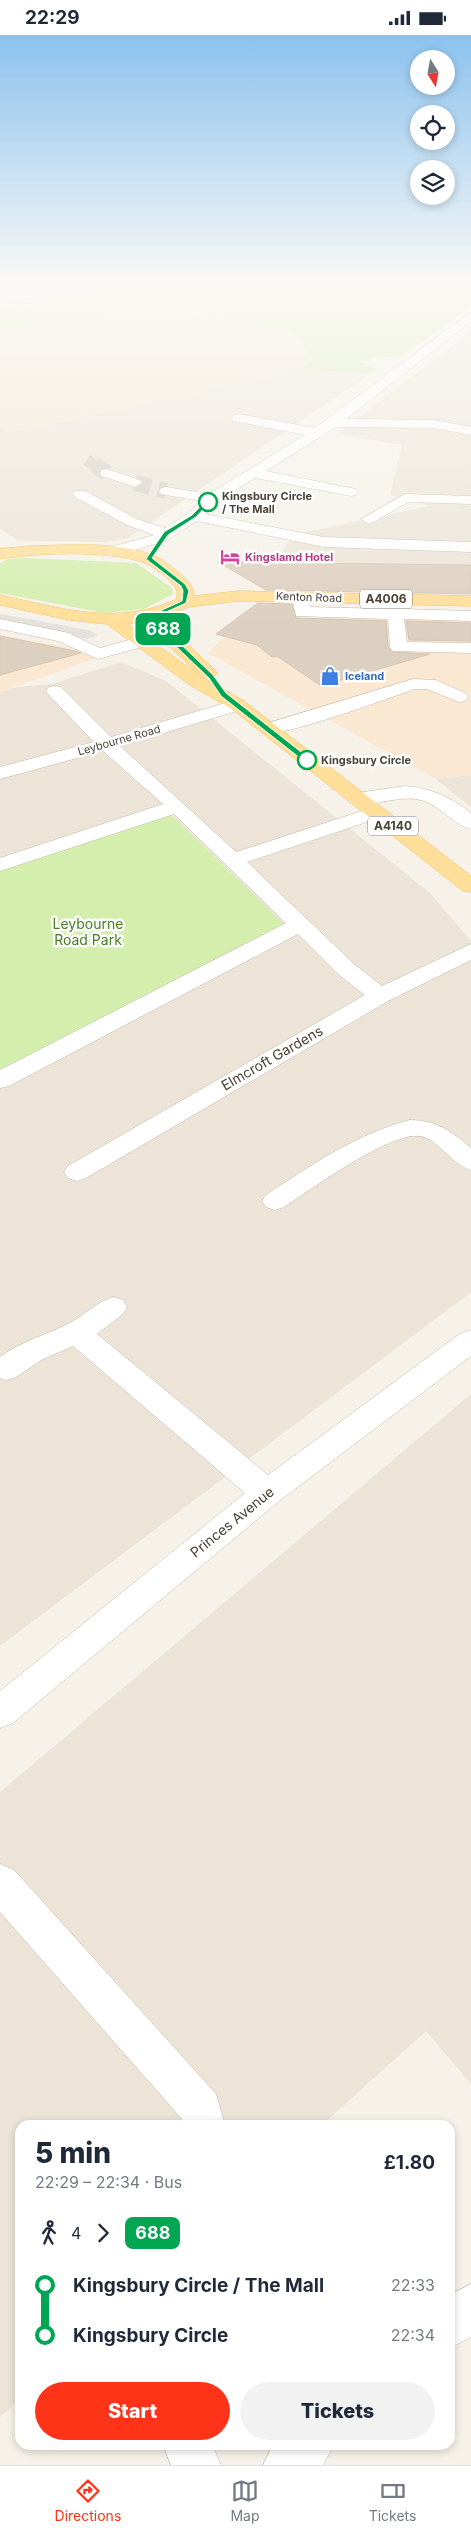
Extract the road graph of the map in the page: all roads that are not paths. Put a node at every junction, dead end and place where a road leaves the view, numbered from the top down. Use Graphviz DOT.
graph roads {
  1 [pos="364,398"];
  2 [pos="239,418"];
  3 [pos="333,423"];
  4 [pos="471,431"];
  5 [pos="317,433"];
  6 [pos="107,473"];
  7 [pos="253,473"];
  8 [pos="135,483"];
  9 [pos="166,491"];
  10 [pos="351,492"];
  11 [pos="80,494"];
  12 [pos="211,499"];
  13 [pos="471,500"];
  14 [pos="194,516"];
  15 [pos="368,519"];
  16 [pos="164,536"];
  17 [pos="0,544"];
  18 [pos="471,547"];
  19 [pos="19,551"];
  20 [pos="110,552"];
  21 [pos="0,554"];
  22 [pos="148,559"];
  23 [pos="183,585"];
  24 [pos="238,595"];
  25 [pos="300,597"];
  26 [pos="0,600"];
  27 [pos="471,601"];
  28 [pos="184,602"];
  29 [pos="395,607"];
  30 [pos="154,615"];
  31 [pos="471,615"];
  32 [pos="112,620"];
  33 [pos="0,624"];
  34 [pos="143,641"];
  35 [pos="471,649"];
  36 [pos="55,691"];
  37 [pos="459,697"];
  38 [pos="231,700"];
  39 [pos="269,729"];
  40 [pos="107,745"];
  41 [pos="0,773"];
  42 [pos="357,799"];
  43 [pos="177,805"];
  44 [pos="375,813"];
  45 [pos="471,823"];
  46 [pos="231,860"];
  47 [pos="0,865"];
  48 [pos="471,886"];
  49 [pos="299,925"];
  50 [pos="471,951"];
  51 [pos="380,996"];
  52 [pos="0,1080"];
  53 [pos="471,1161"];
  54 [pos="77,1172"];
  55 [pos="275,1201"];
  56 [pos="113,1307"];
  57 [pos="76,1333"];
  58 [pos="471,1341"];
  59 [pos="6,1369"];
  60 [pos="267,1493"];
  61 [pos="0,1711"];
  62 [pos="0,1883"];
  63 [pos="203,2120"];
  64 [pos="471,2307"];
  65 [pos="455,2321"];
  66 [pos="304,2450"];
  67 [pos="287,2465"];
  1 -- 3 [label="street"];
  2 -- 5 [label="street"];
  3 -- 4 [label="street"];
  3 -- 5 [label="street"];
  5 -- 7 [label="street"];
  6 -- 8 [label="street"];
  7 -- 10 [label="street"];
  7 -- 12 [label="street"];
  9 -- 12 [label="street"];
  11 -- 16 [label="street"];
  12 -- 14 [label="street"];
  13 -- 15 [label="street"];
  14 -- 16 [label="street"];
  14 -- 18 [label="street"];
  16 -- 20 [label="street"];
  16 -- 22 [label="street"];
  17 -- 19 [label="main road"];
  19 -- 20 [label="main road"];
  19 -- 21 [label="main road"];
  20 -- 22 [label="main road"];
  22 -- 23 [label="main road"];
  23 -- 24 [label="main road, Kenton Road"];
  23 -- 28 [label="main road"];
  24 -- 25 [label="main road, Kenton Road"];
  24 -- 28 [label="main road, Kenton Road"];
  25 -- 29 [label="street"];
  26 -- 32 [label="main road"];
  27 -- 29 [label="main road, A4006"];
  28 -- 30 [label="main road"];
  29 -- 31 [label="street"];
  29 -- 35 [label="street"];
  30 -- 32 [label="main road"];
  30 -- 38 [label="main road, A4140"];
  32 -- 34 [label="main road, A4140"];
  33 -- 34 [label="street"];
  34 -- 38 [label="main road, A4140"];
  36 -- 40 [label="street"];
  37 -- 39 [label="street"];
  38 -- 39 [label="main road, A4140"];
  38 -- 40 [label="street, Leybourne Road"];
  39 -- 42 [label="main road, A4140"];
  40 -- 41 [label="street, Leybourne Road"];
  40 -- 43 [label="street"];
  42 -- 44 [label="main road, A4140"];
  42 -- 45 [label="street"];
  43 -- 46 [label="street"];
  43 -- 47 [label="street"];
  44 -- 46 [label="street"];
  44 -- 48 [label="main road, A4140"];
  46 -- 49 [label="street"];
  49 -- 51 [label="street"];
  49 -- 52 [label="street"];
  50 -- 51 [label="street, Elmcroft Gardens"];
  51 -- 54 [label="street, Elmcroft Gardens"];
  53 -- 55 [label="street"];
  56 -- 57 [label="street"];
  57 -- 59 [label="street"];
  57 -- 60 [label="street"];
  58 -- 60 [label="street, Princes Avenue"];
  60 -- 61 [label="street, Princes Avenue"];
  62 -- 63 [label="street"];
  64 -- 65 [label="street"];
  66 -- 67 [label="street"];
}
